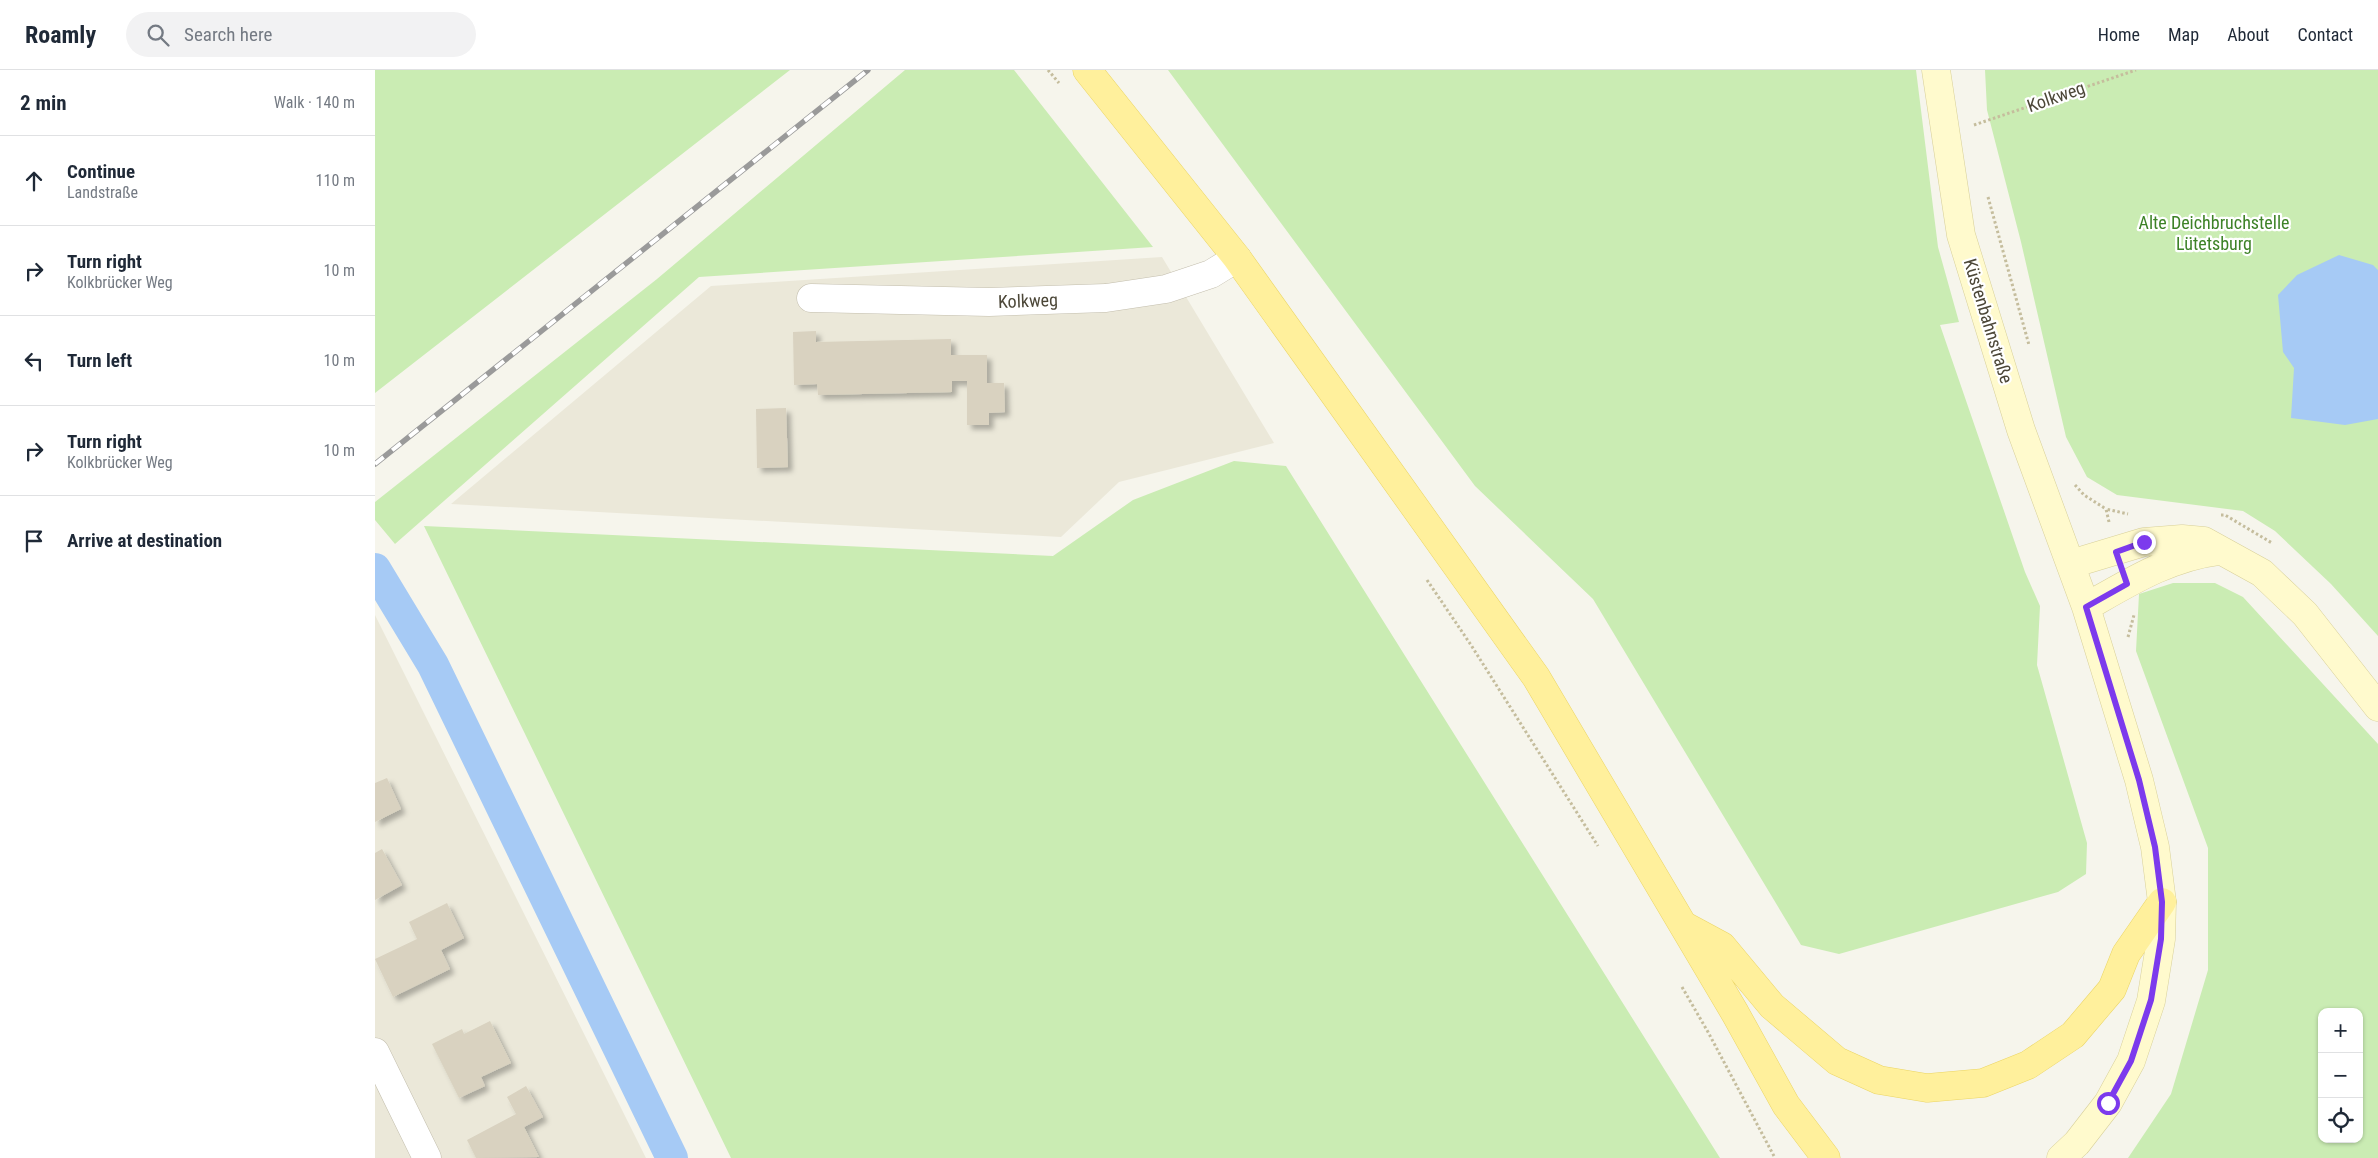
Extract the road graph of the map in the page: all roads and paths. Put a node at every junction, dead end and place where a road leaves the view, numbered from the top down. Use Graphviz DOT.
graph roads {
  1 [pos="1048,70"];
  2 [pos="1087,70"];
  3 [pos="1936,70"];
  4 [pos="2136,70"];
  5 [pos="1060,85"];
  6 [pos="1975,124"];
  7 [pos="1987,194"];
  8 [pos="1237,258"];
  9 [pos="811,298"];
  10 [pos="2029,348"];
  11 [pos="2071,480"];
  12 [pos="2106,509"];
  13 [pos="2137,515"];
  14 [pos="2217,515"];
  15 [pos="2276,546"];
  16 [pos="2222,550"];
  17 [pos="2116,552"];
  18 [pos="2071,564"];
  19 [pos="1426,579"];
  20 [pos="2127,584"];
  21 [pos="2086,607"];
  22 [pos="2128,645"];
  23 [pos="2378,707"];
  24 [pos="1602,852"];
  25 [pos="2162,902"];
  26 [pos="1683,925"];
  27 [pos="1680,983"];
  28 [pos="375,1052"];
  29 [pos="1786,1106"];
  30 [pos="427,1158"];
  31 [pos="1775,1158"];
  32 [pos="1803,1158"];
  33 [pos="1826,1158"];
  34 [pos="2061,1158"];
  1 -- 5 [label="path"];
  2 -- 8 [label="main road"];
  3 -- 18 [label="main road, Küstenbahnstraße"];
  4 -- 6 [label="path, Kolkweg"];
  7 -- 10 [label="path"];
  8 -- 9 [label="street, Kolkweg"];
  8 -- 26 [label="main road"];
  11 -- 12 [label="path"];
  12 -- 13 [label="path"];
  12 -- 17 [label="path"];
  14 -- 15 [label="path"];
  16 -- 17 [label="main road"];
  16 -- 20 [label="main road"];
  16 -- 23 [label="main road"];
  17 -- 18 [label="main road"];
  18 -- 21 [label="main road, Küstenbahnstraße"];
  19 -- 24 [label="path"];
  20 -- 21 [label="main road"];
  20 -- 22 [label="path"];
  21 -- 25 [label="main road, Küstenbahnstraße"];
  25 -- 26 [label="main road"];
  25 -- 34 [label="main road, Küstenbahnstraße"];
  26 -- 29 [label="main road"];
  27 -- 31 [label="path"];
  28 -- 30 [label="street"];
  29 -- 32 [label="main road"];
  29 -- 33 [label="main road"];
}
